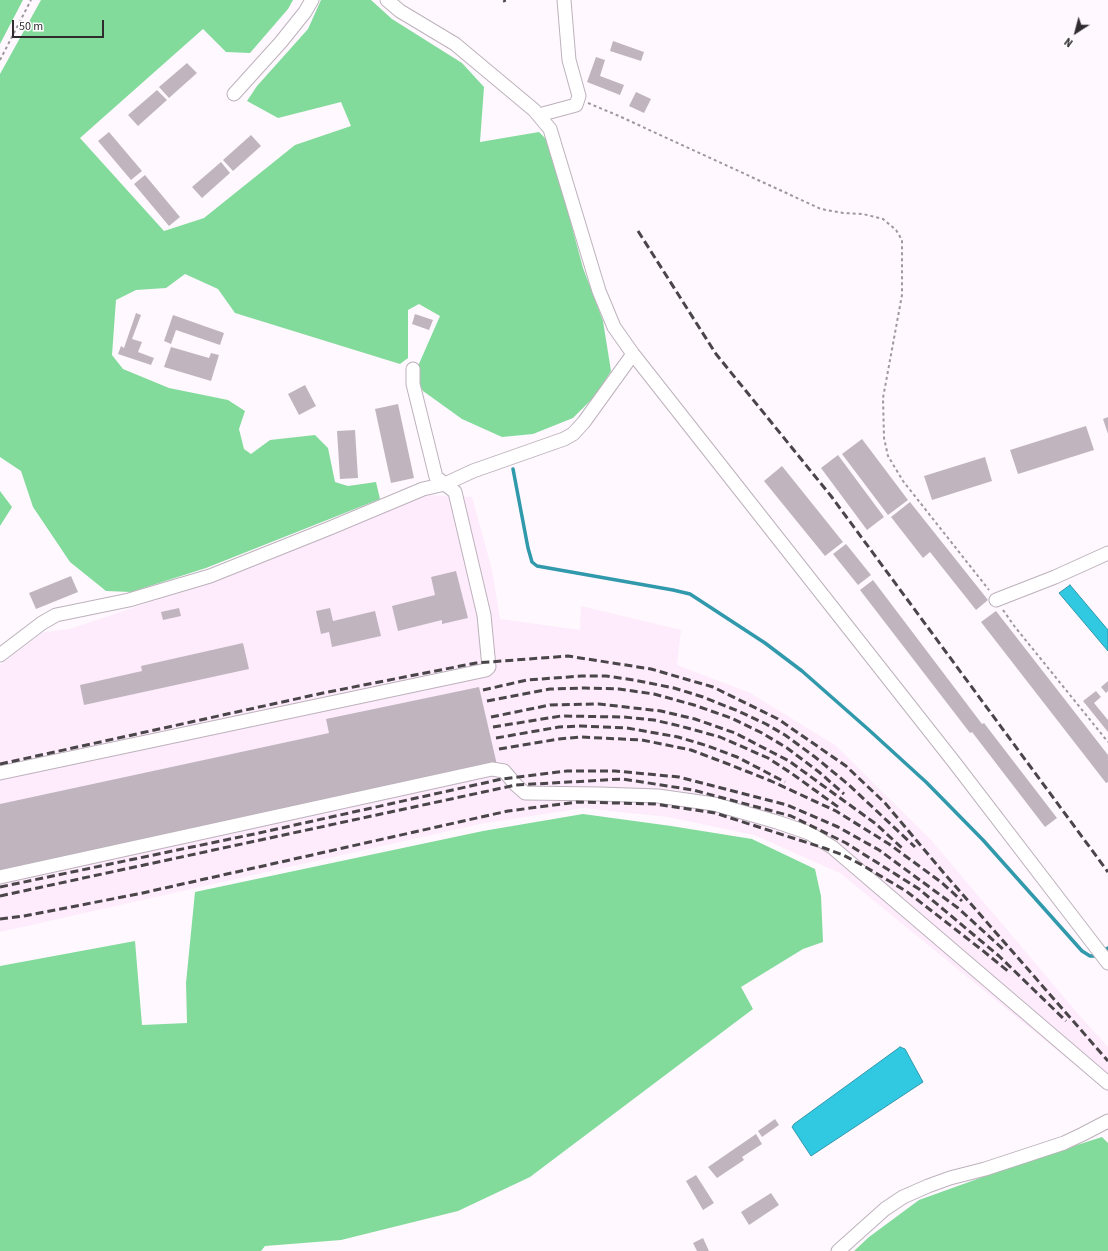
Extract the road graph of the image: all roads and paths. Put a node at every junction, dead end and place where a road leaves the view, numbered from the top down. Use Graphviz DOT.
graph roads {
  1 [pos="31,0"];
  2 [pos="312,0"];
  3 [pos="386,0"];
  4 [pos="564,0"];
  5 [pos="0,60"];
  6 [pos="234,94"];
  7 [pos="578,99"];
  8 [pos="539,116"];
  9 [pos="633,354"];
  10 [pos="413,369"];
  11 [pos="444,484"];
  12 [pos="1108,553"];
  13 [pos="996,600"];
  14 [pos="0,655"];
  15 [pos="1108,742"];
  16 [pos="0,773"];
  17 [pos="0,877"];
  18 [pos="1103,956"];
  19 [pos="1108,1083"];
  20 [pos="1108,1121"];
  21 [pos="838,1251"];
  1 -- 5 [label="path"];
  2 -- 6 [label="street"];
  3 -- 8 [label="street"];
  4 -- 7 [label="street"];
  7 -- 8 [label="street"];
  7 -- 13 [label="path"];
  8 -- 9 [label="street"];
  9 -- 11 [label="street"];
  9 -- 18 [label="street"];
  10 -- 11 [label="street"];
  11 -- 14 [label="street"];
  11 -- 16 [label="street"];
  12 -- 13 [label="street"];
  13 -- 15 [label="path"];
  17 -- 19 [label="street"];
  20 -- 21 [label="street"];
}
